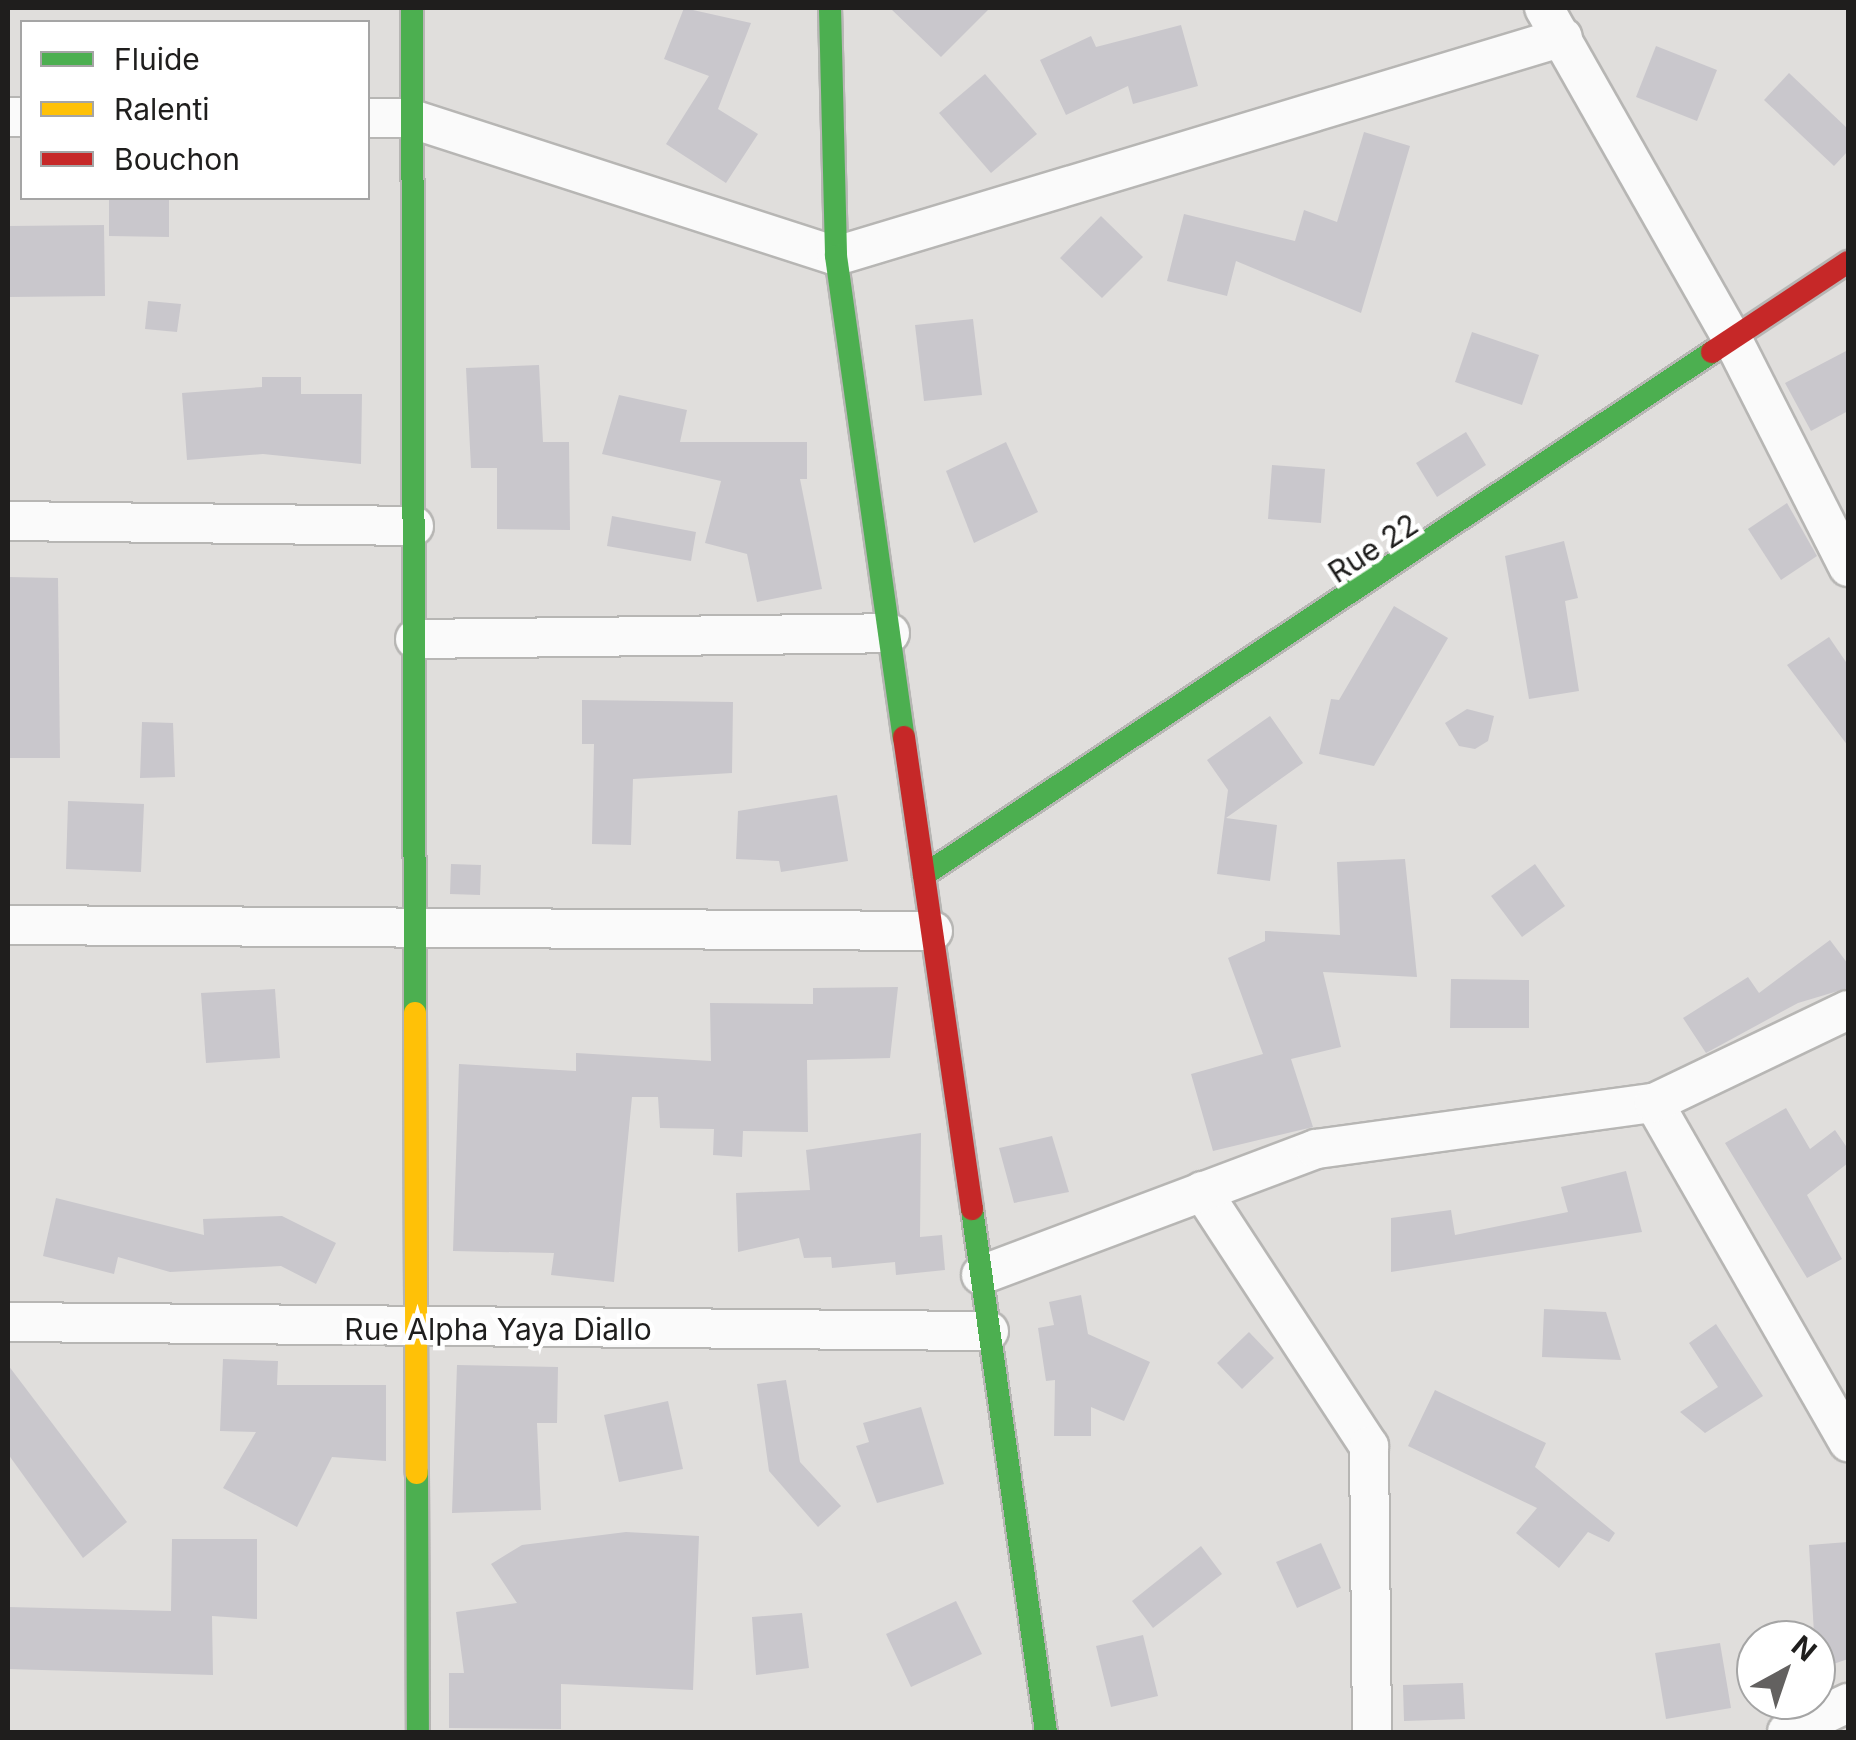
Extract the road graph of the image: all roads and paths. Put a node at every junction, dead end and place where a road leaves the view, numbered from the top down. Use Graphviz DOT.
graph roads {
  1 [pos="412,8"];
  2 [pos="830,8"];
  3 [pos="1553,22"];
  4 [pos="370,118"];
  5 [pos="409,118"];
  6 [pos="836,256"];
  7 [pos="1848,262"];
  8 [pos="1736,344"];
  9 [pos="8,520"];
  10 [pos="414,526"];
  11 [pos="1848,567"];
  12 [pos="890,633"];
  13 [pos="415,638"];
  14 [pos="924,874"];
  15 [pos="8,925"];
  16 [pos="418,927"];
  17 [pos="932,931"];
  18 [pos="1848,1010"];
  19 [pos="1654,1103"];
  20 [pos="1202,1192"];
  21 [pos="981,1275"];
  22 [pos="8,1322"];
  23 [pos="422,1330"];
  24 [pos="989,1331"];
  25 [pos="1848,1442"];
  26 [pos="1848,1703"];
  27 [pos="418,1732"];
  28 [pos="1046,1732"];
  29 [pos="1372,1732"];
  30 [pos="1787,1732"];
  1 -- 5 [label="street"];
  2 -- 6 [label="street"];
  3 -- 6 [label="street"];
  3 -- 8 [label="street"];
  4 -- 5 [label="street"];
  5 -- 6 [label="street"];
  5 -- 10 [label="street"];
  6 -- 12 [label="street"];
  7 -- 8 [label="street, Rue 22"];
  8 -- 11 [label="street"];
  8 -- 14 [label="street, Rue 22"];
  9 -- 10 [label="street"];
  10 -- 13 [label="street"];
  12 -- 13 [label="street"];
  12 -- 14 [label="street"];
  13 -- 16 [label="street"];
  14 -- 17 [label="street"];
  15 -- 16 [label="street"];
  16 -- 17 [label="street"];
  16 -- 23 [label="street"];
  17 -- 21 [label="street"];
  18 -- 19 [label="street"];
  19 -- 20 [label="street"];
  19 -- 25 [label="street"];
  20 -- 21 [label="street"];
  20 -- 29 [label="street"];
  21 -- 24 [label="street"];
  22 -- 23 [label="street, Rue Alpha Yaya Diallo"];
  23 -- 24 [label="street, Rue Alpha Yaya Diallo"];
  23 -- 27 [label="street"];
  24 -- 28 [label="street"];
  26 -- 30 [label="street"];
}
